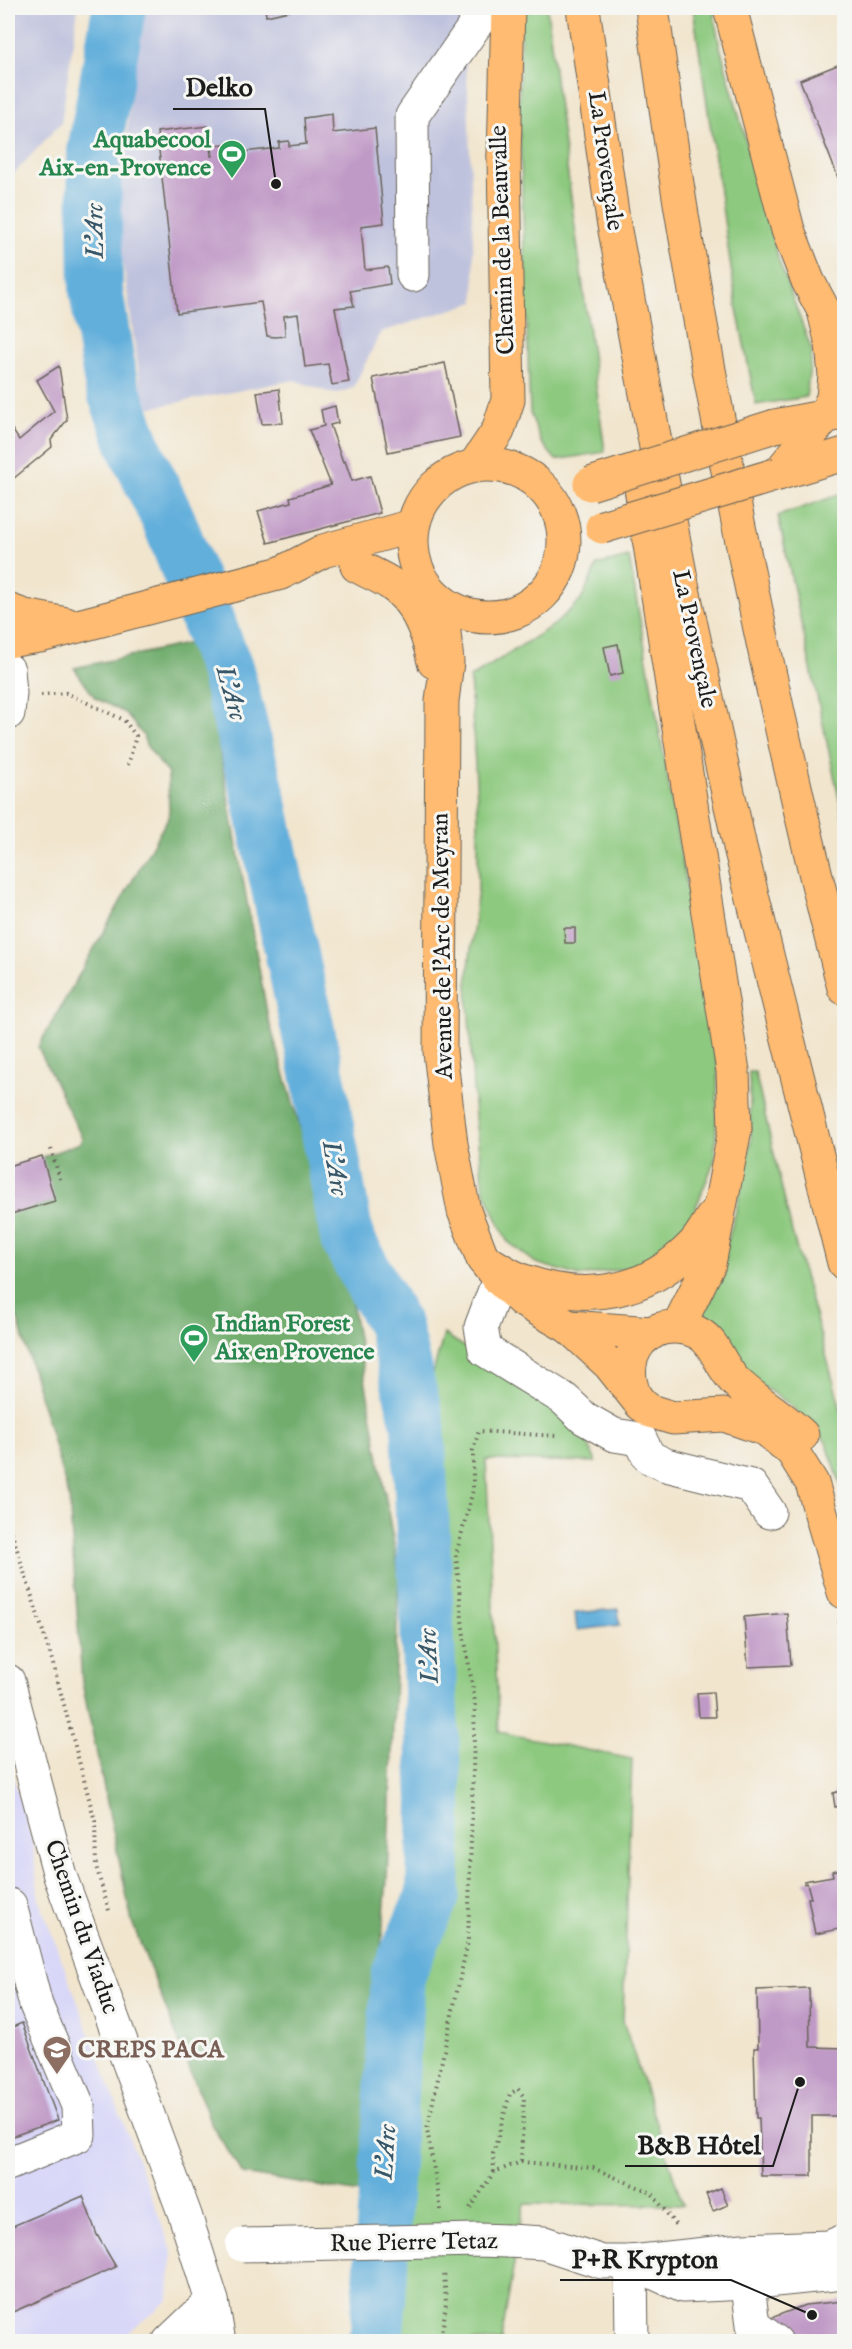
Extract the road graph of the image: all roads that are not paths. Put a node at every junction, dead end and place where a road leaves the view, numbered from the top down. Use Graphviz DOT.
graph roads {
  1 [pos="494,8"];
  2 [pos="583,8"];
  3 [pos="652,8"];
  4 [pos="730,8"];
  5 [pos="613,220"];
  6 [pos="413,275"];
  7 [pos="808,281"];
  8 [pos="844,318"];
  9 [pos="834,415"];
  10 [pos="844,454"];
  11 [pos="475,465"];
  12 [pos="778,474"];
  13 [pos="552,498"];
  14 [pos="412,526"];
  15 [pos="565,542"];
  16 [pos="357,566"];
  17 [pos="416,569"];
  18 [pos="281,573"];
  19 [pos="441,602"];
  20 [pos="8,610"];
  21 [pos="114,616"];
  22 [pos="475,617"];
  23 [pos="76,626"];
  24 [pos="8,641"];
  25 [pos="447,662"];
  26 [pos="8,685"];
  27 [pos="442,701"];
  28 [pos="844,988"];
  29 [pos="721,1204"];
  30 [pos="844,1263"];
  31 [pos="491,1269"];
  32 [pos="568,1327"];
  33 [pos="665,1330"];
  34 [pos="717,1358"];
  35 [pos="654,1416"];
  36 [pos="769,1512"];
  37 [pos="844,1525"];
  38 [pos="844,1592"];
  39 [pos="8,1681"];
  40 [pos="10,1905"];
  41 [pos="8,2164"];
  42 [pos="844,2241"];
  43 [pos="194,2245"];
  44 [pos="743,2250"];
  45 [pos="631,2262"];
  46 [pos="844,2273"];
  47 [pos="747,2283"];
  48 [pos="212,2301"];
  49 [pos="169,2342"];
  50 [pos="219,2342"];
  51 [pos="632,2342"];
  52 [pos="776,2342"];
  1 -- 6 [label="street"];
  1 -- 11 [label="main road, Chemin de la Beauvalle"];
  2 -- 5 [label="main road, La Provençale"];
  3 -- 28 [label="main road"];
  4 -- 7 [label="main road"];
  5 -- 29 [label="main road"];
  5 -- 30 [label="main road, La Provençale"];
  7 -- 8 [label="main road"];
  7 -- 9 [label="main road"];
  9 -- 12 [label="main road"];
  9 -- 13 [label="main road, bridge"];
  10 -- 12 [label="main road"];
  11 -- 13 [label="main road"];
  11 -- 14 [label="main road"];
  12 -- 15 [label="main road, bridge"];
  13 -- 15 [label="main road"];
  14 -- 17 [label="main road"];
  14 -- 18 [label="main road"];
  15 -- 22 [label="main road"];
  16 -- 17 [label="main road"];
  16 -- 18 [label="main road"];
  16 -- 27 [label="main road"];
  17 -- 19 [label="main road"];
  18 -- 21 [label="main road"];
  19 -- 22 [label="main road"];
  19 -- 25 [label="main road, Avenue de l'Arc de Meyran"];
  20 -- 23 [label="main road"];
  21 -- 23 [label="main road"];
  21 -- 26 [label="main road"];
  22 -- 25 [label="main road, Avenue de l'Arc de Meyran"];
  23 -- 24 [label="main road"];
  25 -- 27 [label="main road, Avenue de l'Arc de Meyran"];
  27 -- 31 [label="main road, Avenue de l'Arc de Meyran"];
  29 -- 31 [label="main road"];
  29 -- 33 [label="main road"];
  31 -- 32 [label="main road, Avenue de l'Arc de Meyran"];
  31 -- 35 [label="street"];
  32 -- 33 [label="main road, Avenue de l'Arc de Meyran"];
  32 -- 35 [label="main road, Avenue de l'Arc de Meyran"];
  33 -- 34 [label="main road, Avenue de l'Arc de Meyran"];
  33 -- 35 [label="main road"];
  34 -- 35 [label="main road"];
  34 -- 37 [label="main road, Avenue de l'Arc de Meyran"];
  35 -- 36 [label="street"];
  35 -- 38 [label="main road"];
  39 -- 43 [label="street, Chemin du Viaduc"];
  40 -- 41 [label="street"];
  42 -- 44 [label="street, Rue Pierre Tetaz"];
  43 -- 45 [label="street, Rue Pierre Tetaz, bridge"];
  43 -- 48 [label="street, Chemin du Viaduc"];
  44 -- 45 [label="street, Rue Pierre Tetaz"];
  44 -- 47 [label="street"];
  45 -- 47 [label="street, Rue Pierre Tetaz"];
  45 -- 51 [label="street"];
  46 -- 47 [label="street, Rue Pierre Tetaz"];
  47 -- 52 [label="street"];
  48 -- 49 [label="street"];
  48 -- 50 [label="street, Chemin du Viaduc"];
}
